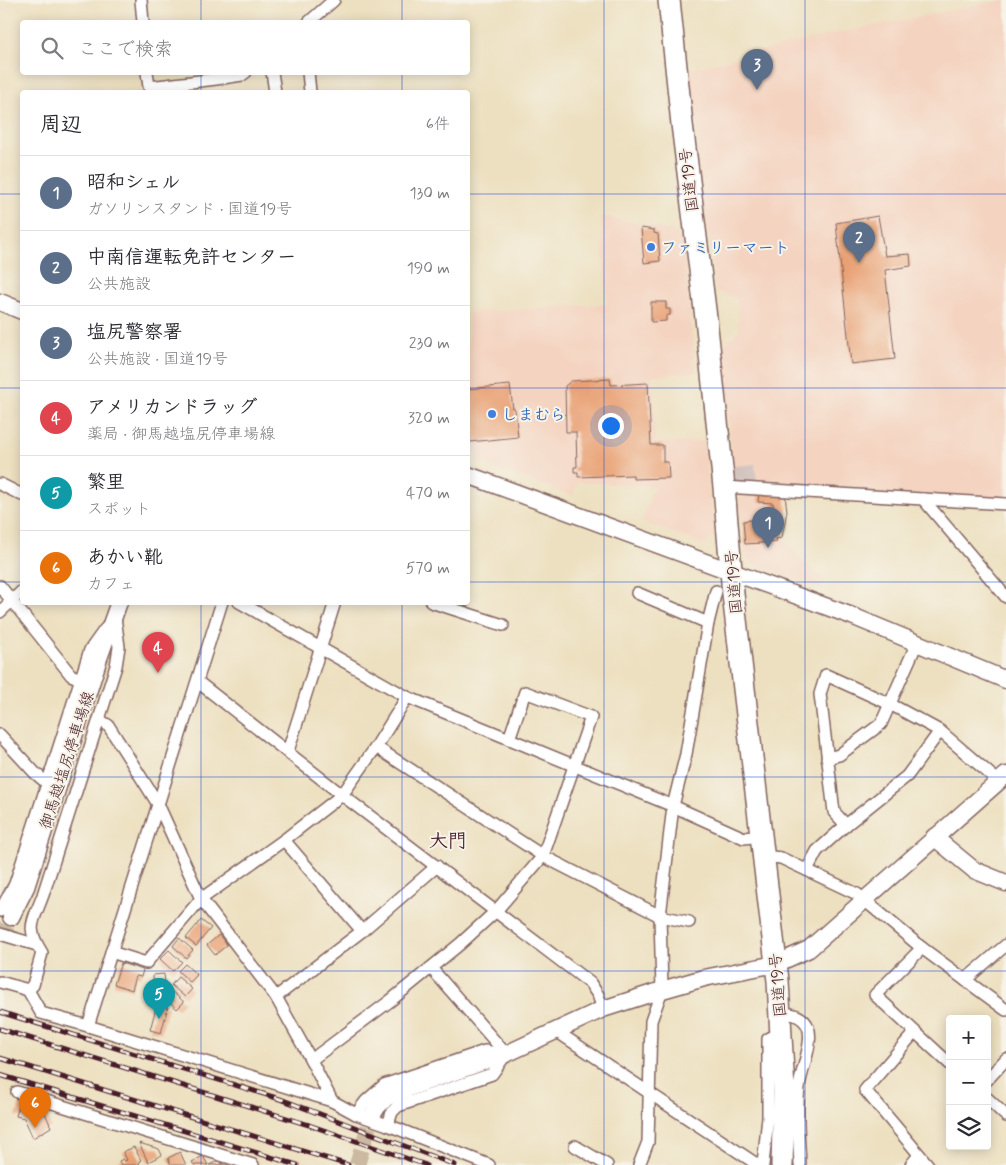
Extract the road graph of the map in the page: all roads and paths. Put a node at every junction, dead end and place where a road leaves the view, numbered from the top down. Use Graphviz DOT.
graph roads {
  1 [pos="141,0"];
  2 [pos="334,0"];
  3 [pos="668,0"];
  4 [pos="143,20"];
  5 [pos="311,20"];
  6 [pos="147,75"];
  7 [pos="242,75"];
  8 [pos="272,75"];
  9 [pos="308,75"];
  10 [pos="275,90"];
  11 [pos="310,90"];
  12 [pos="0,302"];
  13 [pos="20,310"];
  14 [pos="470,476"];
  15 [pos="0,484"];
  16 [pos="724,487"];
  17 [pos="20,494"];
  18 [pos="923,499"];
  19 [pos="1006,504"];
  20 [pos="731,571"];
  21 [pos="0,586"];
  22 [pos="716,590"];
  23 [pos="20,593"];
  24 [pos="637,594"];
  25 [pos="1006,597"];
  26 [pos="12,601"];
  27 [pos="221,605"];
  28 [pos="244,605"];
  29 [pos="334,605"];
  30 [pos="440,605"];
  31 [pos="117,609"];
  32 [pos="0,612"];
  33 [pos="708,623"];
  34 [pos="503,625"];
  35 [pos="917,643"];
  36 [pos="321,649"];
  37 [pos="80,679"];
  38 [pos="1006,680"];
  39 [pos="198,682"];
  40 [pos="407,697"];
  41 [pos="890,704"];
  42 [pos="99,720"];
  43 [pos="940,731"];
  44 [pos="0,735"];
  45 [pos="509,739"];
  46 [pos="376,747"];
  47 [pos="288,751"];
  48 [pos="827,758"];
  49 [pos="574,767"];
  50 [pos="1002,778"];
  51 [pos="47,783"];
  52 [pos="342,795"];
  53 [pos="158,804"];
  54 [pos="673,806"];
  55 [pos="846,825"];
  56 [pos="934,837"];
  57 [pos="284,840"];
  58 [pos="762,846"];
  59 [pos="544,856"];
  60 [pos="437,866"];
  61 [pos="807,870"];
  62 [pos="1006,883"];
  63 [pos="201,899"];
  64 [pos="864,900"];
  65 [pos="496,911"];
  66 [pos="6,914"];
  67 [pos="660,916"];
  68 [pos="689,922"];
  69 [pos="362,931"];
  70 [pos="0,934"];
  71 [pos="37,945"];
  72 [pos="1006,945"];
  73 [pos="922,948"];
  74 [pos="111,952"];
  75 [pos="776,964"];
  76 [pos="431,968"];
  77 [pos="966,980"];
  78 [pos="0,982"];
  79 [pos="28,990"];
  80 [pos="662,990"];
  81 [pos="276,997"];
  82 [pos="602,1009"];
  83 [pos="1006,1010"];
  84 [pos="780,1022"];
  85 [pos="88,1026"];
  86 [pos="556,1031"];
  87 [pos="914,1033"];
  88 [pos="506,1054"];
  89 [pos="1006,1059"];
  90 [pos="311,1060"];
  91 [pos="946,1061"];
  92 [pos="991,1076"];
  93 [pos="17,1092"];
  94 [pos="650,1094"];
  95 [pos="332,1101"];
  96 [pos="991,1102"];
  97 [pos="364,1114"];
  98 [pos="1006,1116"];
  99 [pos="388,1124"];
  100 [pos="575,1146"];
  101 [pos="919,1155"];
  102 [pos="253,1165"];
  103 [pos="490,1165"];
  104 [pos="607,1165"];
  105 [pos="639,1165"];
  106 [pos="758,1165"];
  107 [pos="763,1165"];
  108 [pos="782,1165"];
  109 [pos="800,1165"];
  110 [pos="911,1165"];
  111 [pos="928,1165"];
  1 -- 4 [label="street"];
  2 -- 5 [label="street"];
  3 -- 16 [label="highway, 国道19号"];
  6 -- 7 [label="street"];
  8 -- 10 [label="street"];
  9 -- 11 [label="street"];
  12 -- 13 [label="street"];
  14 -- 20 [label="street"];
  15 -- 17 [label="street"];
  16 -- 18 [label="street"];
  16 -- 20 [label="highway, 国道19号"];
  18 -- 19 [label="street"];
  18 -- 25 [label="street"];
  20 -- 35 [label="street"];
  20 -- 58 [label="highway, 国道19号"];
  21 -- 26 [label="street"];
  22 -- 33 [label="street"];
  23 -- 26 [label="street"];
  24 -- 33 [label="street"];
  26 -- 32 [label="street"];
  26 -- 37 [label="street"];
  27 -- 39 [label="street"];
  28 -- 36 [label="street"];
  29 -- 36 [label="street"];
  30 -- 34 [label="street"];
  31 -- 37 [label="street"];
  31 -- 42 [label="street"];
  31 -- 66 [label="street, 御馬越塩尻停車場線"];
  33 -- 54 [label="street"];
  35 -- 38 [label="street"];
  35 -- 41 [label="street"];
  36 -- 40 [label="street"];
  36 -- 47 [label="street"];
  37 -- 51 [label="street"];
  39 -- 47 [label="street"];
  39 -- 53 [label="street"];
  40 -- 45 [label="street"];
  40 -- 46 [label="street"];
  41 -- 43 [label="street"];
  41 -- 48 [label="street"];
  41 -- 48 [label="street"];
  42 -- 53 [label="street"];
  42 -- 71 [label="street"];
  43 -- 50 [label="street"];
  43 -- 55 [label="street"];
  44 -- 51 [label="street"];
  45 -- 49 [label="street"];
  45 -- 49 [label="street"];
  46 -- 52 [label="street"];
  46 -- 59 [label="street"];
  47 -- 52 [label="street"];
  48 -- 55 [label="street"];
  49 -- 54 [label="street"];
  49 -- 59 [label="street"];
  50 -- 56 [label="street"];
  51 -- 66 [label="street"];
  52 -- 57 [label="street"];
  52 -- 60 [label="street"];
  53 -- 63 [label="street"];
  53 -- 74 [label="street"];
  54 -- 58 [label="street"];
  54 -- 67 [label="street"];
  55 -- 61 [label="street"];
  56 -- 62 [label="street"];
  56 -- 64 [label="street"];
  57 -- 63 [label="street"];
  57 -- 69 [label="street"];
  58 -- 61 [label="street"];
  58 -- 75 [label="highway, 国道19号"];
  59 -- 65 [label="street"];
  59 -- 67 [label="street"];
  60 -- 65 [label="street"];
  60 -- 69 [label="street"];
  61 -- 64 [label="street"];
  63 -- 74 [label="street"];
  63 -- 81 [label="street"];
  64 -- 73 [label="street"];
  64 -- 75 [label="street"];
  65 -- 76 [label="street"];
  65 -- 82 [label="street"];
  67 -- 68 [label="street"];
  67 -- 80 [label="street"];
  69 -- 81 [label="street"];
  70 -- 71 [label="street"];
  71 -- 79 [label="street"];
  72 -- 77 [label="street"];
  73 -- 77 [label="street"];
  73 -- 87 [label="street"];
  74 -- 85 [label="street"];
  75 -- 80 [label="street"];
  75 -- 84 [label="highway, 国道19号"];
  76 -- 88 [label="street"];
  76 -- 90 [label="street"];
  77 -- 83 [label="street"];
  78 -- 79 [label="street"];
  79 -- 85 [label="street"];
  80 -- 82 [label="street"];
  80 -- 94 [label="street"];
  81 -- 90 [label="street"];
  82 -- 86 [label="street"];
  84 -- 107 [label="street"];
  84 -- 108 [label="highway, 国道19号"];
  84 -- 109 [label="street"];
  85 -- 95 [label="street"];
  86 -- 88 [label="street"];
  86 -- 94 [label="street"];
  87 -- 91 [label="street"];
  87 -- 101 [label="street"];
  88 -- 97 [label="street"];
  88 -- 99 [label="street"];
  89 -- 92 [label="street"];
  90 -- 95 [label="street"];
  93 -- 102 [label="street"];
  94 -- 105 [label="street"];
  94 -- 106 [label="street"];
  95 -- 97 [label="street"];
  96 -- 98 [label="street"];
  97 -- 99 [label="street"];
  99 -- 103 [label="street"];
  100 -- 104 [label="street"];
  101 -- 110 [label="street"];
  101 -- 111 [label="street"];
}
